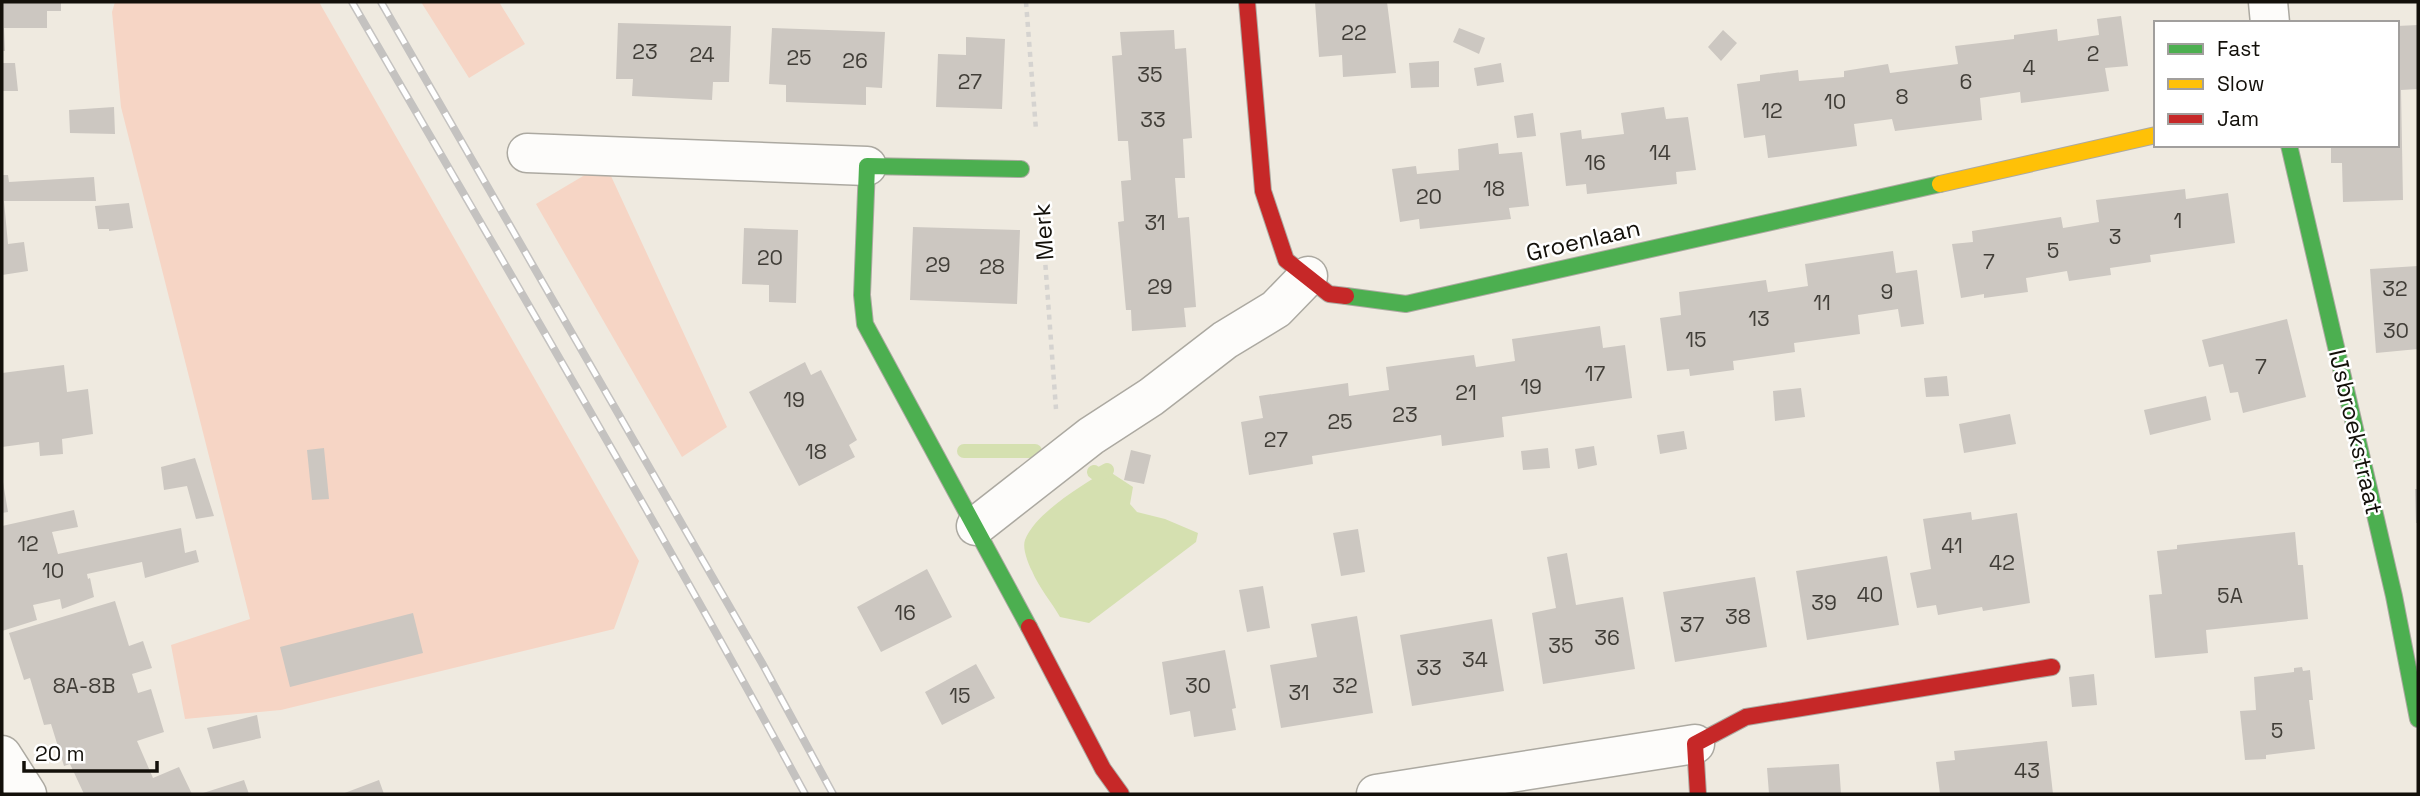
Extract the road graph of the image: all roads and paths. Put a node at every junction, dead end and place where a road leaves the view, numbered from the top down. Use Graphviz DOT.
graph roads {
  1 [pos="1026,2"];
  2 [pos="1247,2"];
  3 [pos="2268,2"];
  4 [pos="2270,21"];
  5 [pos="2154,135"];
  6 [pos="1037,141"];
  7 [pos="2289,147"];
  8 [pos="527,153"];
  9 [pos="867,166"];
  10 [pos="1021,169"];
  11 [pos="1041,197"];
  12 [pos="1308,276"];
  13 [pos="1060,461"];
  14 [pos="976,526"];
  15 [pos="2052,667"];
  16 [pos="2418,719"];
  17 [pos="1695,744"];
  18 [pos="2,755"];
  19 [pos="27,794"];
  20 [pos="1121,794"];
  21 [pos="1376,794"];
  22 [pos="1698,794"];
  1 -- 6 [label="path"];
  2 -- 12 [label="street, Groenlaan"];
  3 -- 4 [label="street"];
  5 -- 12 [label="street, Groenlaan"];
  7 -- 16 [label="street, IJsbroekstraat"];
  8 -- 9 [label="street"];
  9 -- 10 [label="street"];
  9 -- 14 [label="street"];
  11 -- 13 [label="path, Merk"];
  12 -- 13 [label="street"];
  13 -- 14 [label="street"];
  14 -- 20 [label="street"];
  15 -- 17 [label="street"];
  17 -- 21 [label="street"];
  17 -- 22 [label="street"];
  18 -- 19 [label="street"];
}
